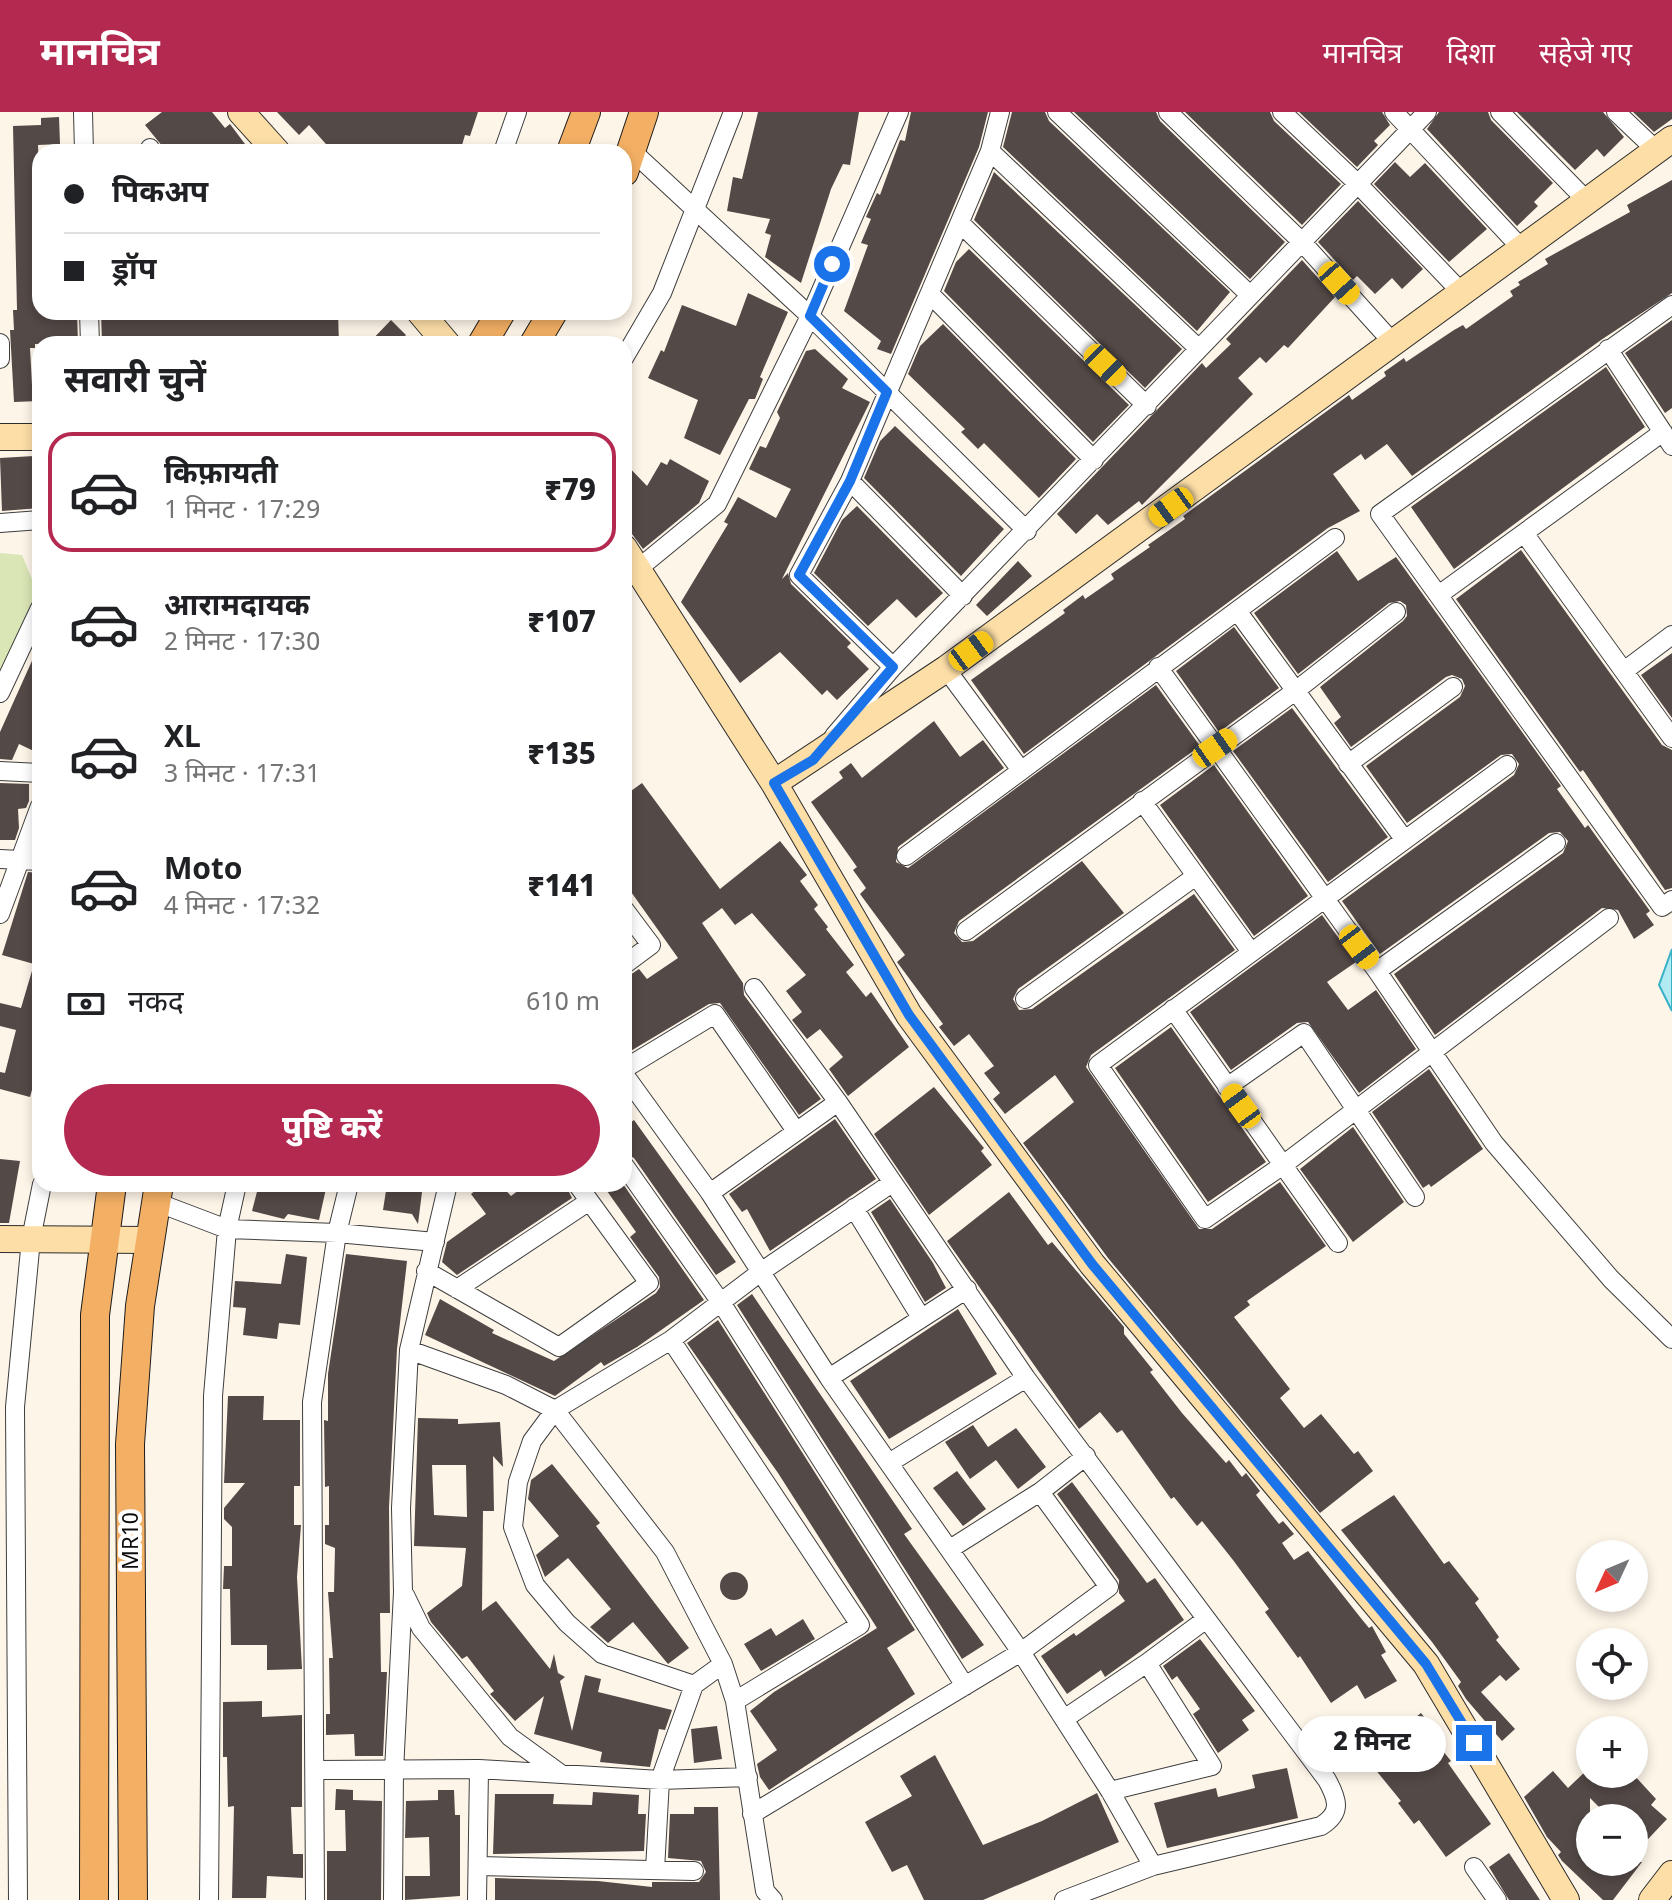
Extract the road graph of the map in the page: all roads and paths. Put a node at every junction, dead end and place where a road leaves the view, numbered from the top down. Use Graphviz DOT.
graph roads {
  1 [pos="83,112"];
  2 [pos="241,112"];
  3 [pos="517,112"];
  4 [pos="586,112"];
  5 [pos="644,112"];
  6 [pos="733,112"];
  7 [pos="899,112"];
  8 [pos="1000,112"];
  9 [pos="1057,112"];
  10 [pos="1168,112"];
  11 [pos="1282,112"];
  12 [pos="1394,112"];
  13 [pos="1427,112"];
  14 [pos="1500,112"];
  15 [pos="1616,112"];
  16 [pos="1412,129"];
  17 [pos="84,144"];
  18 [pos="270,144"];
  19 [pos="506,144"];
  20 [pos="574,144"];
  21 [pos="1665,145"];
  22 [pos="632,150"];
  23 [pos="990,151"];
  24 [pos="632,165"];
  25 [pos="1357,183"];
  26 [pos="1588,202"];
  27 [pos="696,207"];
  28 [pos="960,223"];
  29 [pos="1302,242"];
  30 [pos="1523,250"];
  31 [pos="931,295"];
  32 [pos="1250,295"];
  33 [pos="1464,295"];
  34 [pos="1672,305"];
  35 [pos="810,316"];
  36 [pos="0,343"];
  37 [pos="632,344"];
  38 [pos="1395,345"];
  39 [pos="1199,349"];
  40 [pos="1608,349"];
  41 [pos="0,350"];
  42 [pos="0,359"];
  43 [pos="887,392"];
  44 [pos="1147,406"];
  45 [pos="0,437"];
  46 [pos="32,437"];
  47 [pos="1667,439"];
  48 [pos="1094,460"];
  49 [pos="850,481"];
  50 [pos="32,521"];
  51 [pos="0,523"];
  52 [pos="1027,531"];
  53 [pos="1524,533"];
  54 [pos="1335,538"];
  55 [pos="632,559"];
  56 [pos="632,563"];
  57 [pos="1440,594"];
  58 [pos="963,596"];
  59 [pos="1238,612"];
  60 [pos="1396,612"];
  61 [pos="32,625"];
  62 [pos="1672,635"];
  63 [pos="893,667"];
  64 [pos="1158,667"];
  65 [pos="946,669"];
  66 [pos="1624,671"];
  67 [pos="1453,687"];
  68 [pos="1294,692"];
  69 [pos="0,693"];
  70 [pos="1672,738"];
  71 [pos="1215,748"];
  72 [pos="813,760"];
  73 [pos="1348,764"];
  74 [pos="1507,765"];
  75 [pos="1020,769"];
  76 [pos="0,771"];
  77 [pos="32,773"];
  78 [pos="774,783"];
  79 [pos="1142,801"];
  80 [pos="32,829"];
  81 [pos="1404,839"];
  82 [pos="1556,843"];
  83 [pos="906,856"];
  84 [pos="0,859"];
  85 [pos="21,860"];
  86 [pos="32,861"];
  87 [pos="1196,876"];
  88 [pos="1323,899"];
  89 [pos="1672,900"];
  90 [pos="0,914"];
  91 [pos="1609,918"];
  92 [pos="632,920"];
  93 [pos="966,931"];
  94 [pos="1251,952"];
  95 [pos="632,959"];
  96 [pos="1377,971"];
  97 [pos="754,988"];
  98 [pos="1025,999"];
  99 [pos="1173,1009"];
  100 [pos="1433,1051"];
  101 [pos="632,1067"];
  102 [pos="632,1083"];
  103 [pos="1227,1087"];
  104 [pos="838,1102"];
  105 [pos="1355,1111"];
  106 [pos="796,1131"];
  107 [pos="1283,1165"];
  108 [pos="632,1176"];
  109 [pos="892,1183"];
  110 [pos="40,1192"];
  111 [pos="111,1192"];
  112 [pos="235,1192"];
  113 [pos="347,1192"];
  114 [pos="446,1192"];
  115 [pos="582,1192"];
  116 [pos="158,1193"];
  117 [pos="710,1193"];
  118 [pos="1415,1197"];
  119 [pos="588,1202"];
  120 [pos="854,1208"];
  121 [pos="227,1229"];
  122 [pos="337,1233"];
  123 [pos="0,1239"];
  124 [pos="31,1239"];
  125 [pos="150,1240"];
  126 [pos="102,1241"];
  127 [pos="435,1242"];
  128 [pos="1338,1243"];
  129 [pos="426,1271"];
  130 [pos="762,1271"];
  131 [pos="457,1289"];
  132 [pos="967,1289"];
  133 [pos="722,1304"];
  134 [pos="920,1316"];
  135 [pos="1672,1339"];
  136 [pos="671,1340"];
  137 [pos="409,1350"];
  138 [pos="829,1378"];
  139 [pos="1026,1378"];
  140 [pos="555,1410"];
  141 [pos="1086,1456"];
  142 [pos="889,1463"];
  143 [pos="1040,1492"];
  144 [pos="950,1549"];
  145 [pos="403,1592"];
  146 [pos="1205,1620"];
  147 [pos="9,1643"];
  148 [pos="1021,1652"];
  149 [pos="1147,1663"];
  150 [pos="723,1664"];
  151 [pos="694,1685"];
  152 [pos="965,1686"];
  153 [pos="735,1701"];
  154 [pos="1064,1719"];
  155 [pos="479,1769"];
  156 [pos="315,1770"];
  157 [pos="394,1771"];
  158 [pos="561,1774"];
  159 [pos="748,1777"];
  160 [pos="660,1780"];
  161 [pos="1110,1791"];
  162 [pos="752,1814"];
  163 [pos="479,1866"];
  164 [pos="1153,1866"];
  165 [pos="1474,1867"];
  166 [pos="655,1870"];
  167 [pos="694,1871"];
  168 [pos="1672,1874"];
  169 [pos="1107,1891"];
  170 [pos="763,1897"];
  171 [pos="18,1900"];
  172 [pos="94,1900"];
  173 [pos="133,1900"];
  174 [pos="209,1900"];
  175 [pos="315,1900"];
  176 [pos="393,1900"];
  177 [pos="477,1900"];
  178 [pos="1064,1900"];
  179 [pos="1497,1900"];
  180 [pos="1566,1900"];
  181 [pos="1652,1900"];
  1 -- 17 [label="street"];
  2 -- 18 [label="street"];
  3 -- 19 [label="street"];
  4 -- 20 [label="main road"];
  5 -- 22 [label="main road"];
  6 -- 27 [label="street"];
  7 -- 35 [label="street"];
  8 -- 23 [label="street"];
  9 -- 32 [label="street"];
  10 -- 29 [label="street"];
  11 -- 25 [label="street"];
  12 -- 16 [label="street"];
  13 -- 16 [label="street"];
  14 -- 26 [label="street"];
  15 -- 21 [label="street"];
  16 -- 25 [label="street"];
  16 -- 30 [label="street"];
  21 -- 26 [label="street"];
  23 -- 28 [label="street"];
  23 -- 39 [label="street"];
  24 -- 27 [label="street"];
  25 -- 29 [label="street"];
  25 -- 33 [label="street"];
  26 -- 30 [label="street"];
  27 -- 35 [label="street"];
  27 -- 37 [label="street"];
  28 -- 31 [label="street"];
  28 -- 44 [label="street"];
  29 -- 32 [label="street"];
  29 -- 38 [label="street"];
  30 -- 33 [label="street"];
  31 -- 43 [label="street"];
  31 -- 48 [label="street"];
  32 -- 39 [label="street"];
  33 -- 38 [label="street"];
  34 -- 40 [label="street"];
  35 -- 43 [label="street"];
  35 -- 55 [label="street"];
  36 -- 41 [label="street"];
  38 -- 65 [label="street"];
  39 -- 44 [label="street"];
  40 -- 47 [label="street"];
  40 -- 57 [label="street"];
  41 -- 42 [label="street"];
  43 -- 49 [label="street"];
  43 -- 52 [label="street"];
  44 -- 48 [label="street"];
  45 -- 46 [label="street"];
  47 -- 53 [label="street"];
  48 -- 52 [label="street"];
  49 -- 58 [label="street"];
  49 -- 63 [label="street"];
  50 -- 51 [label="street"];
  52 -- 58 [label="street"];
  53 -- 57 [label="street"];
  53 -- 66 [label="street"];
  54 -- 59 [label="street"];
  56 -- 78 [label="street"];
  57 -- 89 [label="street"];
  58 -- 63 [label="street"];
  59 -- 64 [label="street"];
  59 -- 68 [label="street"];
  60 -- 68 [label="street"];
  61 -- 69 [label="street"];
  62 -- 66 [label="street"];
  63 -- 72 [label="street"];
  64 -- 71 [label="street"];
  64 -- 75 [label="street"];
  65 -- 72 [label="street"];
  65 -- 75 [label="street"];
  66 -- 70 [label="street"];
  67 -- 73 [label="street"];
  68 -- 71 [label="street"];
  68 -- 73 [label="street"];
  71 -- 79 [label="street"];
  71 -- 88 [label="street"];
  72 -- 78 [label="street"];
  73 -- 81 [label="street"];
  74 -- 81 [label="street"];
  75 -- 83 [label="street"];
  76 -- 77 [label="street"];
  78 -- 180 [label="street"];
  79 -- 87 [label="street"];
  79 -- 93 [label="street"];
  80 -- 85 [label="street"];
  81 -- 88 [label="street"];
  82 -- 96 [label="street"];
  84 -- 85 [label="street"];
  85 -- 86 [label="street"];
  85 -- 90 [label="street"];
  87 -- 94 [label="street"];
  87 -- 98 [label="street"];
  88 -- 94 [label="street"];
  88 -- 96 [label="street"];
  91 -- 100 [label="street"];
  92 -- 95 [label="street"];
  94 -- 99 [label="street"];
  96 -- 100 [label="street"];
  97 -- 104 [label="street"];
  99 -- 103 [label="street"];
  99 -- 107 [label="street"];
  100 -- 105 [label="street"];
  100 -- 135 [label="street"];
  101 -- 106 [label="street"];
  102 -- 117 [label="street"];
  103 -- 105 [label="street"];
  103 -- 107 [label="street"];
  104 -- 106 [label="street"];
  104 -- 109 [label="street"];
  105 -- 107 [label="street"];
  105 -- 118 [label="street"];
  106 -- 117 [label="street"];
  107 -- 128 [label="street"];
  108 -- 133 [label="street"];
  109 -- 120 [label="street"];
  109 -- 132 [label="street"];
  110 -- 124 [label="street"];
  111 -- 126 [label="main road, MR10"];
  112 -- 121 [label="street"];
  113 -- 122 [label="street"];
  114 -- 127 [label="street"];
  115 -- 119 [label="street"];
  116 -- 121 [label="street"];
  116 -- 125 [label="main road, MR10"];
  117 -- 130 [label="street"];
  119 -- 131 [label="street"];
  119 -- 131 [label="street"];
  120 -- 130 [label="street"];
  120 -- 134 [label="street"];
  121 -- 122 [label="street"];
  121 -- 174 [label="street"];
  122 -- 127 [label="street"];
  122 -- 156 [label="street"];
  123 -- 124 [label="street"];
  124 -- 126 [label="street"];
  124 -- 147 [label="street"];
  125 -- 126 [label="street"];
  125 -- 173 [label="main road, MR10"];
  126 -- 172 [label="main road, MR10"];
  127 -- 129 [label="street"];
  129 -- 131 [label="street"];
  129 -- 137 [label="street"];
  130 -- 133 [label="street"];
  130 -- 138 [label="street"];
  132 -- 134 [label="street"];
  132 -- 139 [label="street"];
  133 -- 136 [label="street"];
  133 -- 152 [label="street"];
  134 -- 138 [label="street"];
  136 -- 140 [label="street"];
  136 -- 153 [label="street"];
  137 -- 140 [label="street"];
  137 -- 145 [label="street"];
  138 -- 142 [label="street"];
  139 -- 141 [label="street"];
  139 -- 142 [label="street"];
  140 -- 150 [label="street"];
  140 -- 151 [label="street"];
  141 -- 143 [label="street"];
  141 -- 146 [label="street"];
  142 -- 144 [label="street"];
  143 -- 144 [label="street"];
  143 -- 148 [label="street"];
  144 -- 148 [label="street"];
  145 -- 157 [label="street"];
  145 -- 158 [label="street"];
  146 -- 149 [label="street"];
  146 -- 164 [label="street"];
  147 -- 171 [label="street"];
  148 -- 152 [label="street"];
  148 -- 154 [label="street"];
  149 -- 154 [label="street"];
  149 -- 161 [label="street"];
  150 -- 151 [label="street"];
  150 -- 153 [label="street"];
  151 -- 160 [label="street"];
  152 -- 162 [label="street"];
  153 -- 159 [label="street"];
  154 -- 161 [label="street"];
  155 -- 157 [label="street"];
  155 -- 158 [label="street"];
  155 -- 163 [label="street"];
  156 -- 157 [label="street"];
  156 -- 175 [label="street"];
  157 -- 176 [label="street"];
  158 -- 160 [label="street"];
  159 -- 160 [label="street"];
  159 -- 162 [label="street"];
  160 -- 166 [label="street"];
  161 -- 164 [label="street"];
  162 -- 170 [label="street"];
  163 -- 166 [label="street"];
  163 -- 177 [label="street"];
  164 -- 169 [label="street"];
  165 -- 179 [label="street"];
  166 -- 167 [label="street"];
  168 -- 181 [label="street"];
  169 -- 178 [label="street"];
}
